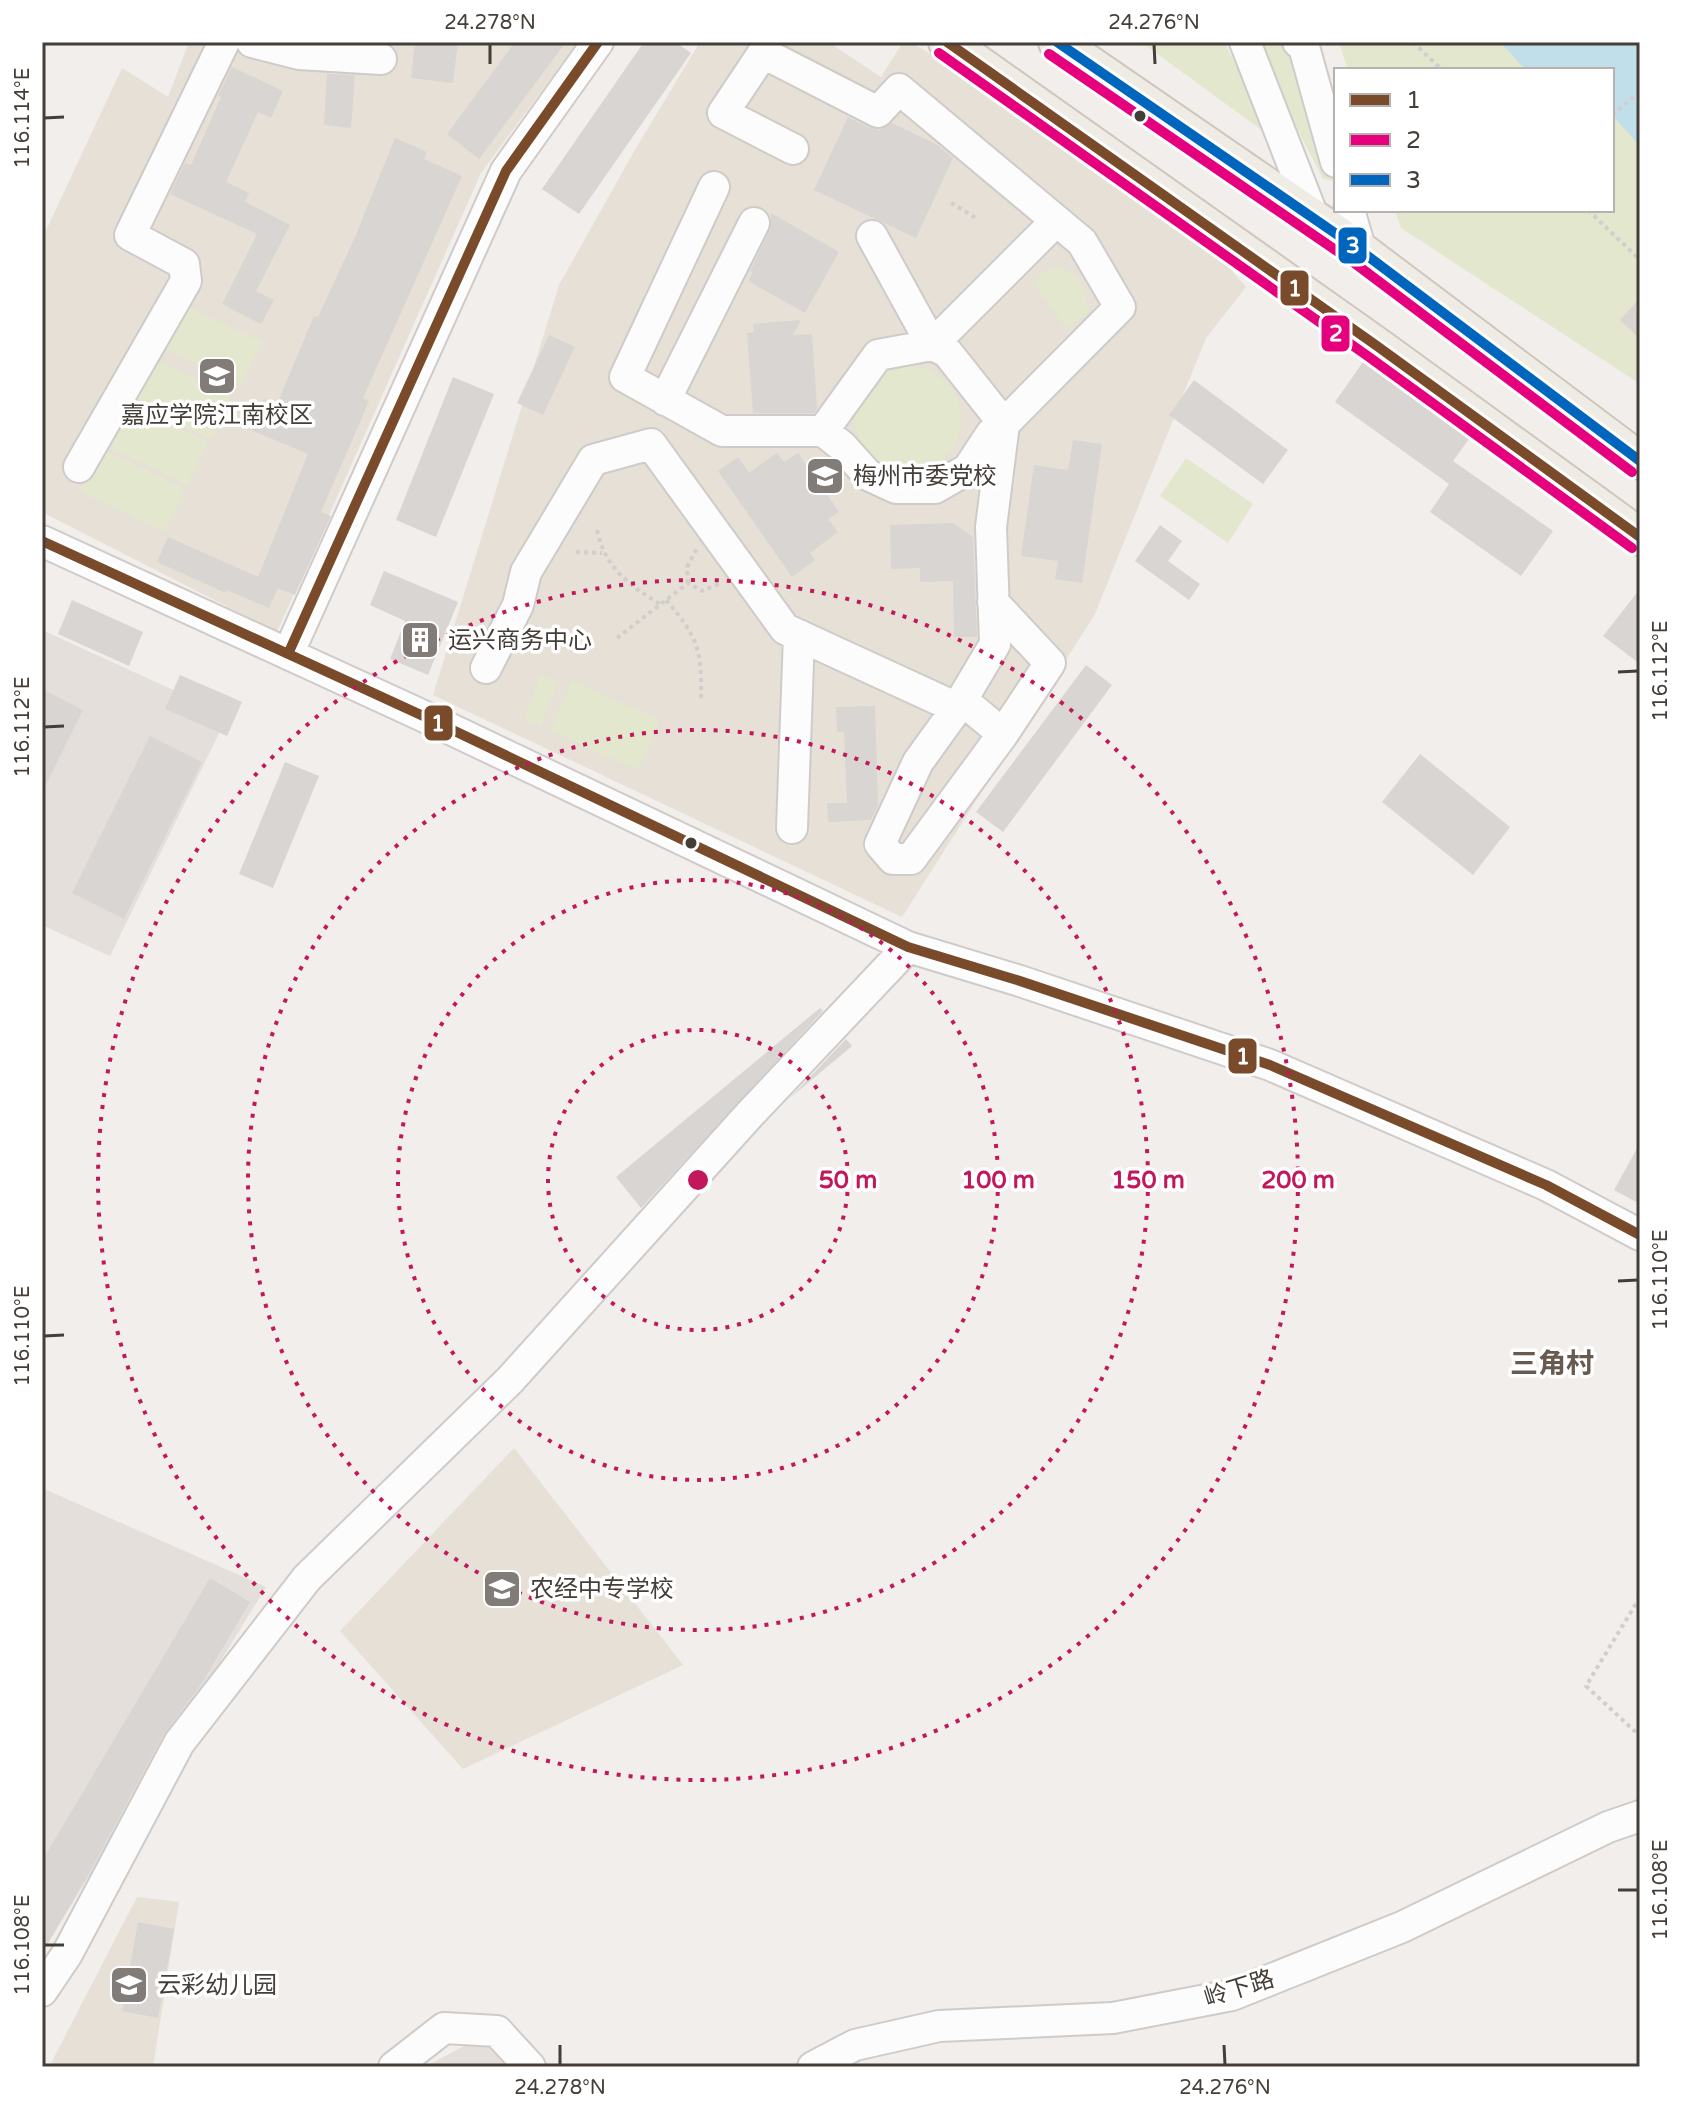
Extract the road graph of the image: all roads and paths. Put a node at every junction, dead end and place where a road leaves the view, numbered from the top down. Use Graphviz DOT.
graph roads {
  1 [pos="224,42"];
  2 [pos="252,42"];
  3 [pos="598,42"];
  4 [pos="947,42"];
  5 [pos="1057,42"];
  6 [pos="1245,42"];
  7 [pos="1298,42"];
  8 [pos="1413,42"];
  9 [pos="381,59"];
  10 [pos="1438,68"];
  11 [pos="1640,95"];
  12 [pos="1614,113"];
  13 [pos="793,149"];
  14 [pos="1334,155"];
  15 [pos="714,187"];
  16 [pos="951,203"];
  17 [pos="1350,212"];
  18 [pos="1590,212"];
  19 [pos="978,219"];
  20 [pos="1314,219"];
  21 [pos="1056,221"];
  22 [pos="754,223"];
  23 [pos="872,236"];
  24 [pos="1361,251"];
  25 [pos="1640,260"];
  26 [pos="932,345"];
  27 [pos="665,400"];
  28 [pos="1004,424"];
  29 [pos="823,431"];
  30 [pos="1640,461"];
  31 [pos="79,467"];
  32 [pos="597,530"];
  33 [pos="1640,537"];
  34 [pos="42,541"];
  35 [pos="700,544"];
  36 [pos="576,552"];
  37 [pos="602,553"];
  38 [pos="733,578"];
  39 [pos="688,583"];
  40 [pos="666,600"];
  41 [pos="993,602"];
  42 [pos="660,604"];
  43 [pos="799,635"];
  44 [pos="617,638"];
  45 [pos="288,654"];
  46 [pos="486,668"];
  47 [pos="701,699"];
  48 [pos="960,704"];
  49 [pos="1003,734"];
  50 [pos="792,828"];
  51 [pos="908,947"];
  52 [pos="1640,1235"];
  53 [pos="1640,1597"];
  54 [pos="1640,1736"];
  55 [pos="1640,1816"];
  56 [pos="42,1991"];
  57 [pos="394,2067"];
  58 [pos="530,2067"];
  59 [pos="813,2067"];
  1 -- 31 [label="street"];
  2 -- 9 [label="street"];
  3 -- 45 [label="street"];
  4 -- 33 [label="main road"];
  5 -- 20 [label="main road"];
  6 -- 20 [label="street"];
  7 -- 14 [label="street"];
  8 -- 10 [label="path"];
  11 -- 12 [label="path"];
  13 -- 21 [label="street"];
  15 -- 27 [label="street"];
  16 -- 19 [label="path"];
  17 -- 24 [label="street"];
  18 -- 25 [label="path"];
  20 -- 24 [label="main road"];
  21 -- 26 [label="street"];
  21 -- 28 [label="street"];
  22 -- 27 [label="street"];
  23 -- 26 [label="street"];
  24 -- 30 [label="main road"];
  26 -- 28 [label="street"];
  26 -- 29 [label="street"];
  27 -- 29 [label="street"];
  28 -- 29 [label="street"];
  28 -- 41 [label="street"];
  32 -- 37 [label="path"];
  34 -- 45 [label="street"];
  35 -- 39 [label="path"];
  36 -- 37 [label="path"];
  37 -- 42 [label="path"];
  38 -- 39 [label="path"];
  39 -- 40 [label="path"];
  40 -- 42 [label="path"];
  40 -- 47 [label="path"];
  41 -- 48 [label="street"];
  41 -- 49 [label="street"];
  42 -- 44 [label="path"];
  43 -- 46 [label="street"];
  43 -- 48 [label="street"];
  43 -- 50 [label="street"];
  45 -- 51 [label="street"];
  48 -- 49 [label="street"];
  48 -- 49 [label="street"];
  51 -- 52 [label="street"];
  51 -- 56 [label="street"];
  53 -- 54 [label="path"];
  55 -- 59 [label="street, 岭下路"];
  57 -- 58 [label="street"];
}
